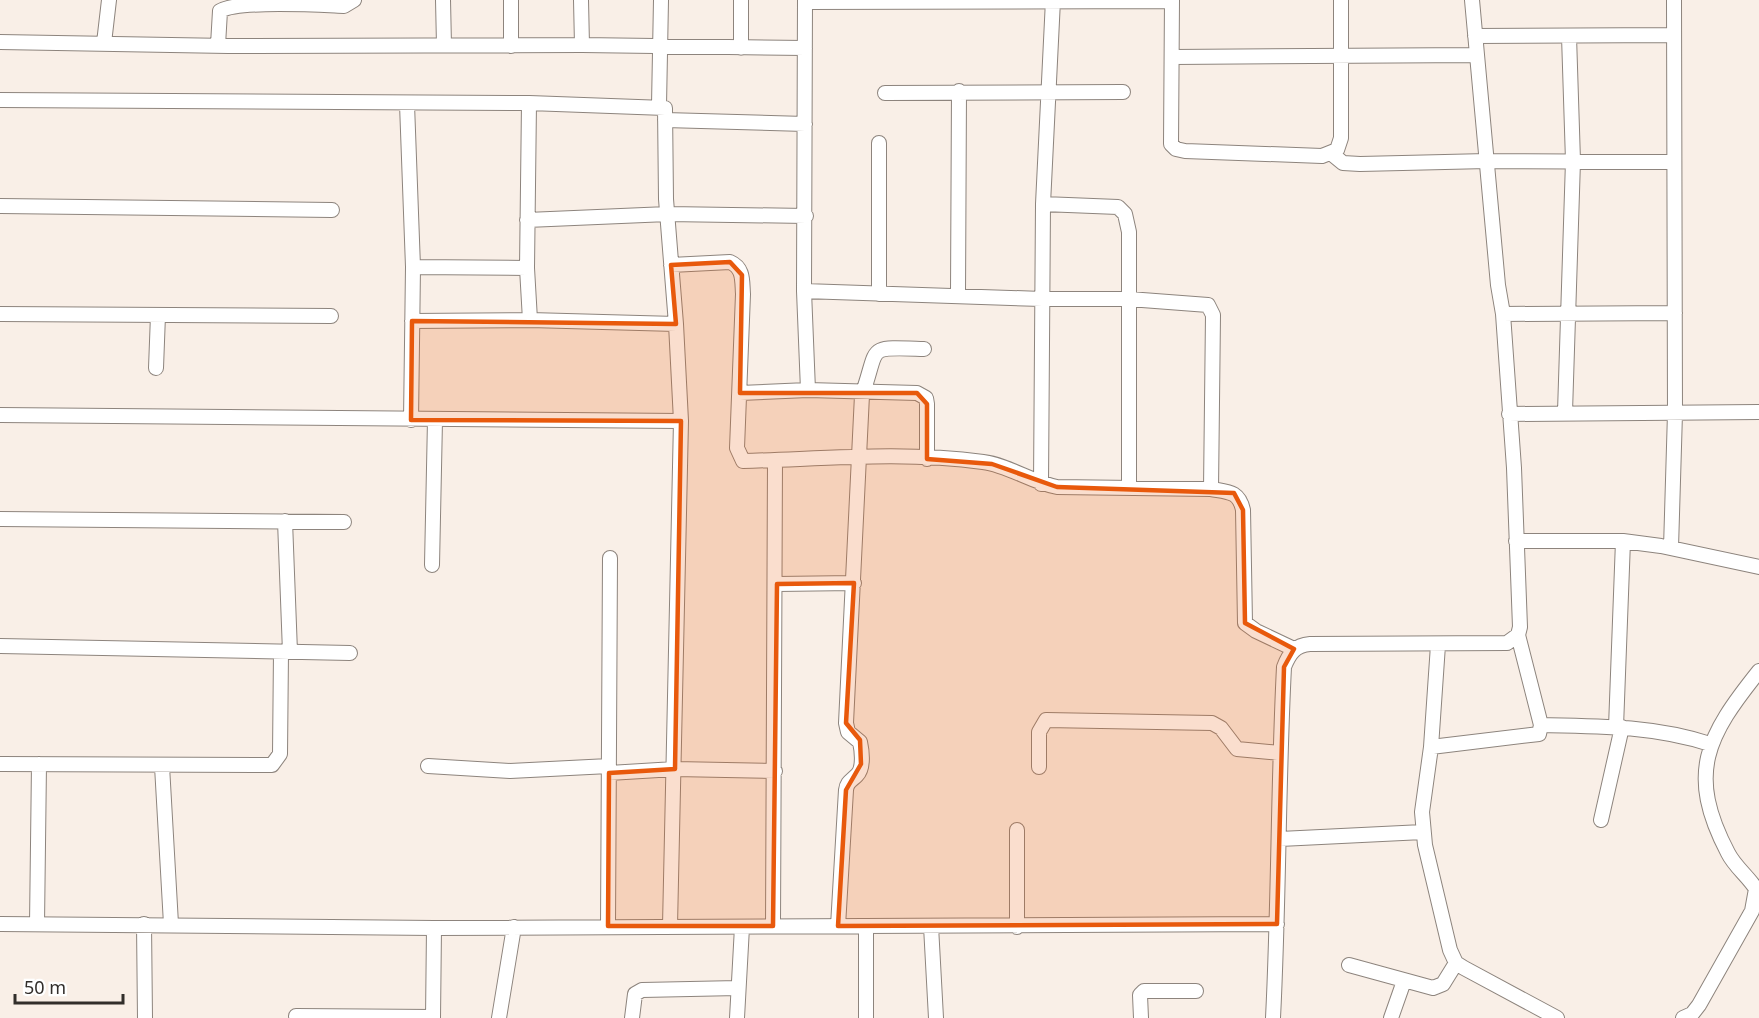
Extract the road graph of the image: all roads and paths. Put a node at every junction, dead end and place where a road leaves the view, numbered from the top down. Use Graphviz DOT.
graph roads {
  1 [pos="109,0"];
  2 [pos="354,0"];
  3 [pos="443,0"];
  4 [pos="512,0"];
  5 [pos="581,0"];
  6 [pos="661,0"];
  7 [pos="741,0"];
  8 [pos="1341,0"];
  9 [pos="1472,0"];
  10 [pos="1674,0"];
  11 [pos="805,1"];
  12 [pos="1053,1"];
  13 [pos="1172,1"];
  14 [pos="262,2"];
  15 [pos="1674,35"];
  16 [pos="1475,36"];
  17 [pos="1569,36"];
  18 [pos="0,42"];
  19 [pos="104,43"];
  20 [pos="218,45"];
  21 [pos="444,45"];
  22 [pos="582,45"];
  23 [pos="511,46"];
  24 [pos="661,46"];
  25 [pos="741,48"];
  26 [pos="805,48"];
  27 [pos="1341,54"];
  28 [pos="1477,56"];
  29 [pos="1173,57"];
  30 [pos="959,91"];
  31 [pos="1048,92"];
  32 [pos="1123,92"];
  33 [pos="885,93"];
  34 [pos="0,100"];
  35 [pos="528,103"];
  36 [pos="407,104"];
  37 [pos="659,105"];
  38 [pos="664,120"];
  39 [pos="805,124"];
  40 [pos="879,143"];
  41 [pos="1332,154"];
  42 [pos="1487,161"];
  43 [pos="1573,161"];
  44 [pos="1674,162"];
  45 [pos="1043,204"];
  46 [pos="0,206"];
  47 [pos="332,210"];
  48 [pos="668,214"];
  49 [pos="806,216"];
  50 [pos="527,220"];
  51 [pos="671,265"];
  52 [pos="413,267"];
  53 [pos="527,268"];
  54 [pos="804,291"];
  55 [pos="879,294"];
  56 [pos="958,294"];
  57 [pos="1042,299"];
  58 [pos="1129,299"];
  59 [pos="1569,313"];
  60 [pos="1675,313"];
  61 [pos="0,314"];
  62 [pos="1503,314"];
  63 [pos="158,315"];
  64 [pos="331,316"];
  65 [pos="530,320"];
  66 [pos="412,321"];
  67 [pos="676,324"];
  68 [pos="924,349"];
  69 [pos="156,368"];
  70 [pos="808,390"];
  71 [pos="864,390"];
  72 [pos="740,393"];
  73 [pos="1566,412"];
  74 [pos="1759,412"];
  75 [pos="1675,413"];
  76 [pos="1509,414"];
  77 [pos="0,415"];
  78 [pos="411,420"];
  79 [pos="435,420"];
  80 [pos="681,421"];
  81 [pos="861,456"];
  82 [pos="927,459"];
  83 [pos="775,461"];
  84 [pos="1041,484"];
  85 [pos="1129,488"];
  86 [pos="1211,489"];
  87 [pos="0,519"];
  88 [pos="285,521"];
  89 [pos="344,522"];
  90 [pos="1516,541"];
  91 [pos="1623,541"];
  92 [pos="1671,548"];
  93 [pos="610,558"];
  94 [pos="432,565"];
  95 [pos="1759,567"];
  96 [pos="854,583"];
  97 [pos="777,584"];
  98 [pos="1518,635"];
  99 [pos="1438,645"];
  100 [pos="0,646"];
  101 [pos="1294,649"];
  102 [pos="286,652"];
  103 [pos="350,653"];
  104 [pos="1759,671"];
  105 [pos="1541,724"];
  106 [pos="1619,727"];
  107 [pos="1710,744"];
  108 [pos="1431,747"];
  109 [pos="1280,753"];
  110 [pos="0,764"];
  111 [pos="39,764"];
  112 [pos="162,766"];
  113 [pos="428,766"];
  114 [pos="1039,767"];
  115 [pos="609,769"];
  116 [pos="675,769"];
  117 [pos="775,771"];
  118 [pos="1601,820"];
  119 [pos="1017,830"];
  120 [pos="1423,832"];
  121 [pos="1280,839"];
  122 [pos="1758,890"];
  123 [pos="0,924"];
  124 [pos="37,924"];
  125 [pos="144,924"];
  126 [pos="171,924"];
  127 [pos="1277,924"];
  128 [pos="608,926"];
  129 [pos="670,926"];
  130 [pos="773,926"];
  131 [pos="838,926"];
  132 [pos="866,926"];
  133 [pos="931,926"];
  134 [pos="514,927"];
  135 [pos="742,927"];
  136 [pos="1017,927"];
  137 [pos="434,928"];
  138 [pos="1456,963"];
  139 [pos="1349,965"];
  140 [pos="1404,981"];
  141 [pos="738,988"];
  142 [pos="1196,991"];
  143 [pos="296,1016"];
  144 [pos="145,1018"];
  145 [pos="433,1018"];
  146 [pos="499,1018"];
  147 [pos="632,1018"];
  148 [pos="737,1018"];
  149 [pos="866,1018"];
  150 [pos="936,1018"];
  151 [pos="1141,1018"];
  152 [pos="1273,1018"];
  153 [pos="1391,1018"];
  154 [pos="1557,1018"];
  155 [pos="1683,1018"];
  1 -- 19 [label="street"];
  2 -- 14 [label="street"];
  3 -- 21 [label="street"];
  4 -- 23 [label="street"];
  5 -- 22 [label="street"];
  6 -- 24 [label="street"];
  7 -- 25 [label="street"];
  8 -- 27 [label="street"];
  9 -- 16 [label="street"];
  10 -- 15 [label="street"];
  11 -- 12 [label="street"];
  11 -- 26 [label="street"];
  12 -- 13 [label="street"];
  12 -- 31 [label="street"];
  13 -- 29 [label="street"];
  14 -- 20 [label="street"];
  15 -- 17 [label="street"];
  15 -- 44 [label="street"];
  16 -- 17 [label="street"];
  16 -- 28 [label="street"];
  17 -- 43 [label="street"];
  18 -- 19 [label="street"];
  19 -- 20 [label="street"];
  20 -- 21 [label="street"];
  21 -- 23 [label="street"];
  22 -- 23 [label="street"];
  22 -- 24 [label="street"];
  24 -- 25 [label="street"];
  24 -- 37 [label="street"];
  25 -- 26 [label="street"];
  26 -- 39 [label="street"];
  27 -- 28 [label="street"];
  27 -- 29 [label="street"];
  27 -- 41 [label="street"];
  28 -- 42 [label="street"];
  29 -- 41 [label="street"];
  30 -- 31 [label="street"];
  30 -- 33 [label="street"];
  30 -- 56 [label="street"];
  31 -- 32 [label="street"];
  31 -- 45 [label="street"];
  34 -- 36 [label="street"];
  35 -- 36 [label="street"];
  35 -- 37 [label="street"];
  35 -- 50 [label="street"];
  36 -- 52 [label="street"];
  37 -- 38 [label="street"];
  38 -- 39 [label="street"];
  38 -- 48 [label="street"];
  39 -- 49 [label="street"];
  40 -- 55 [label="street"];
  41 -- 42 [label="street"];
  42 -- 43 [label="street"];
  42 -- 62 [label="street"];
  43 -- 44 [label="street"];
  43 -- 59 [label="street"];
  44 -- 60 [label="street"];
  45 -- 57 [label="street"];
  45 -- 58 [label="street"];
  46 -- 47 [label="street"];
  48 -- 49 [label="street"];
  48 -- 50 [label="street"];
  48 -- 51 [label="street"];
  49 -- 54 [label="street"];
  50 -- 53 [label="street"];
  51 -- 67 [label="street"];
  51 -- 72 [label="street"];
  52 -- 53 [label="street"];
  52 -- 66 [label="street"];
  53 -- 65 [label="street"];
  54 -- 55 [label="street"];
  54 -- 70 [label="street"];
  55 -- 56 [label="street"];
  56 -- 57 [label="street"];
  57 -- 58 [label="street"];
  57 -- 84 [label="street"];
  58 -- 85 [label="street"];
  58 -- 86 [label="street"];
  59 -- 60 [label="street"];
  59 -- 62 [label="street"];
  59 -- 73 [label="street"];
  60 -- 75 [label="street"];
  61 -- 63 [label="street"];
  62 -- 76 [label="street"];
  63 -- 64 [label="street"];
  63 -- 69 [label="street"];
  65 -- 66 [label="street"];
  65 -- 67 [label="street"];
  66 -- 78 [label="street"];
  67 -- 80 [label="street"];
  68 -- 71 [label="street"];
  70 -- 71 [label="street"];
  70 -- 72 [label="street"];
  71 -- 81 [label="street"];
  71 -- 82 [label="street"];
  72 -- 83 [label="street"];
  73 -- 75 [label="street"];
  73 -- 76 [label="street"];
  74 -- 75 [label="street"];
  75 -- 92 [label="street"];
  76 -- 90 [label="street"];
  77 -- 78 [label="street"];
  78 -- 79 [label="street"];
  79 -- 80 [label="street"];
  79 -- 94 [label="street"];
  80 -- 116 [label="street"];
  81 -- 82 [label="street"];
  81 -- 83 [label="street"];
  81 -- 96 [label="street"];
  82 -- 84 [label="street"];
  83 -- 97 [label="street"];
  84 -- 85 [label="street"];
  85 -- 86 [label="street"];
  86 -- 101 [label="street"];
  87 -- 88 [label="street"];
  88 -- 89 [label="street"];
  88 -- 102 [label="street"];
  90 -- 91 [label="street"];
  90 -- 98 [label="street"];
  91 -- 92 [label="street"];
  91 -- 106 [label="street"];
  92 -- 95 [label="street"];
  93 -- 115 [label="street"];
  96 -- 97 [label="street"];
  96 -- 131 [label="street"];
  97 -- 117 [label="street"];
  98 -- 99 [label="street"];
  98 -- 105 [label="street"];
  99 -- 101 [label="street"];
  99 -- 108 [label="street"];
  100 -- 102 [label="street"];
  101 -- 109 [label="street"];
  102 -- 103 [label="street"];
  102 -- 112 [label="street"];
  104 -- 107 [label="street"];
  105 -- 106 [label="street"];
  105 -- 108 [label="street"];
  106 -- 107 [label="street"];
  106 -- 118 [label="street"];
  107 -- 122 [label="street"];
  108 -- 120 [label="street"];
  109 -- 114 [label="street"];
  109 -- 121 [label="street"];
  110 -- 111 [label="street"];
  111 -- 112 [label="street"];
  111 -- 124 [label="street"];
  112 -- 126 [label="street"];
  113 -- 115 [label="street"];
  115 -- 116 [label="street"];
  115 -- 128 [label="street"];
  116 -- 117 [label="street"];
  116 -- 129 [label="street"];
  117 -- 130 [label="street"];
  119 -- 136 [label="street"];
  120 -- 121 [label="street"];
  120 -- 138 [label="street"];
  121 -- 127 [label="street"];
  122 -- 155 [label="street"];
  123 -- 124 [label="street"];
  124 -- 125 [label="street"];
  125 -- 126 [label="street"];
  125 -- 144 [label="street"];
  126 -- 137 [label="street"];
  127 -- 136 [label="street"];
  127 -- 152 [label="street"];
  128 -- 129 [label="street"];
  128 -- 134 [label="street"];
  129 -- 135 [label="street"];
  130 -- 131 [label="street"];
  130 -- 135 [label="street"];
  131 -- 132 [label="street"];
  132 -- 133 [label="street"];
  132 -- 149 [label="street"];
  133 -- 136 [label="street"];
  133 -- 150 [label="street"];
  134 -- 137 [label="street"];
  134 -- 146 [label="street"];
  135 -- 141 [label="street"];
  137 -- 145 [label="street"];
  138 -- 140 [label="street"];
  138 -- 154 [label="street"];
  139 -- 140 [label="street"];
  140 -- 153 [label="street"];
  141 -- 147 [label="street"];
  141 -- 148 [label="street"];
  142 -- 151 [label="street"];
  143 -- 145 [label="street"];
}
